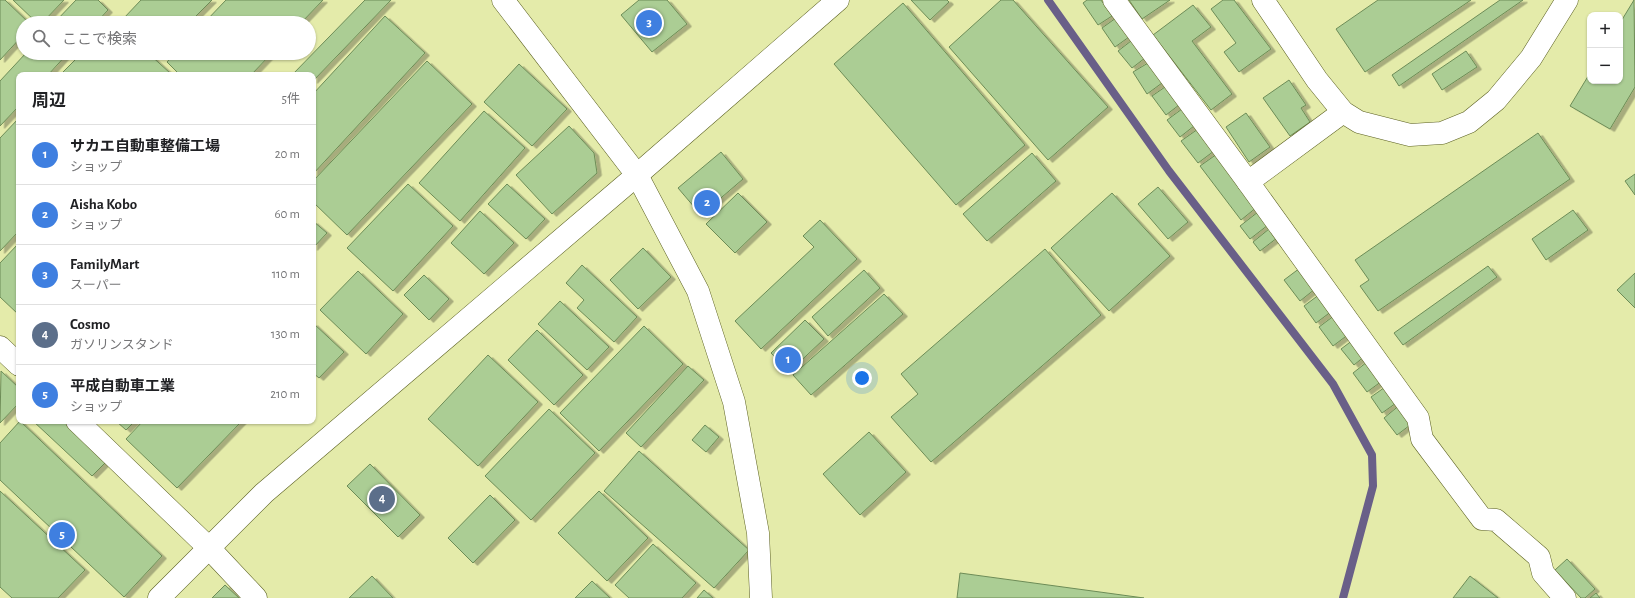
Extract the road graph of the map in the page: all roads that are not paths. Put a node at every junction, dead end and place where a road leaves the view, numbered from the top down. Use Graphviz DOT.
graph roads {
  1 [pos="503,0"];
  2 [pos="838,0"];
  3 [pos="1114,0"];
  4 [pos="1263,0"];
  5 [pos="1567,0"];
  6 [pos="1343,112"];
  7 [pos="637,175"];
  8 [pos="1248,182"];
  9 [pos="0,347"];
  10 [pos="16,362"];
  11 [pos="80,424"];
  12 [pos="209,548"];
  13 [pos="159,598"];
  14 [pos="256,598"];
  15 [pos="761,598"];
  16 [pos="1565,598"];
  1 -- 7 [label="street"];
  2 -- 7 [label="street"];
  3 -- 8 [label="street"];
  4 -- 6 [label="street"];
  5 -- 6 [label="street"];
  6 -- 8 [label="street"];
  7 -- 12 [label="street"];
  7 -- 15 [label="street"];
  8 -- 16 [label="street"];
  9 -- 10 [label="street"];
  11 -- 12 [label="street"];
  12 -- 13 [label="street"];
  12 -- 14 [label="street"];
}
